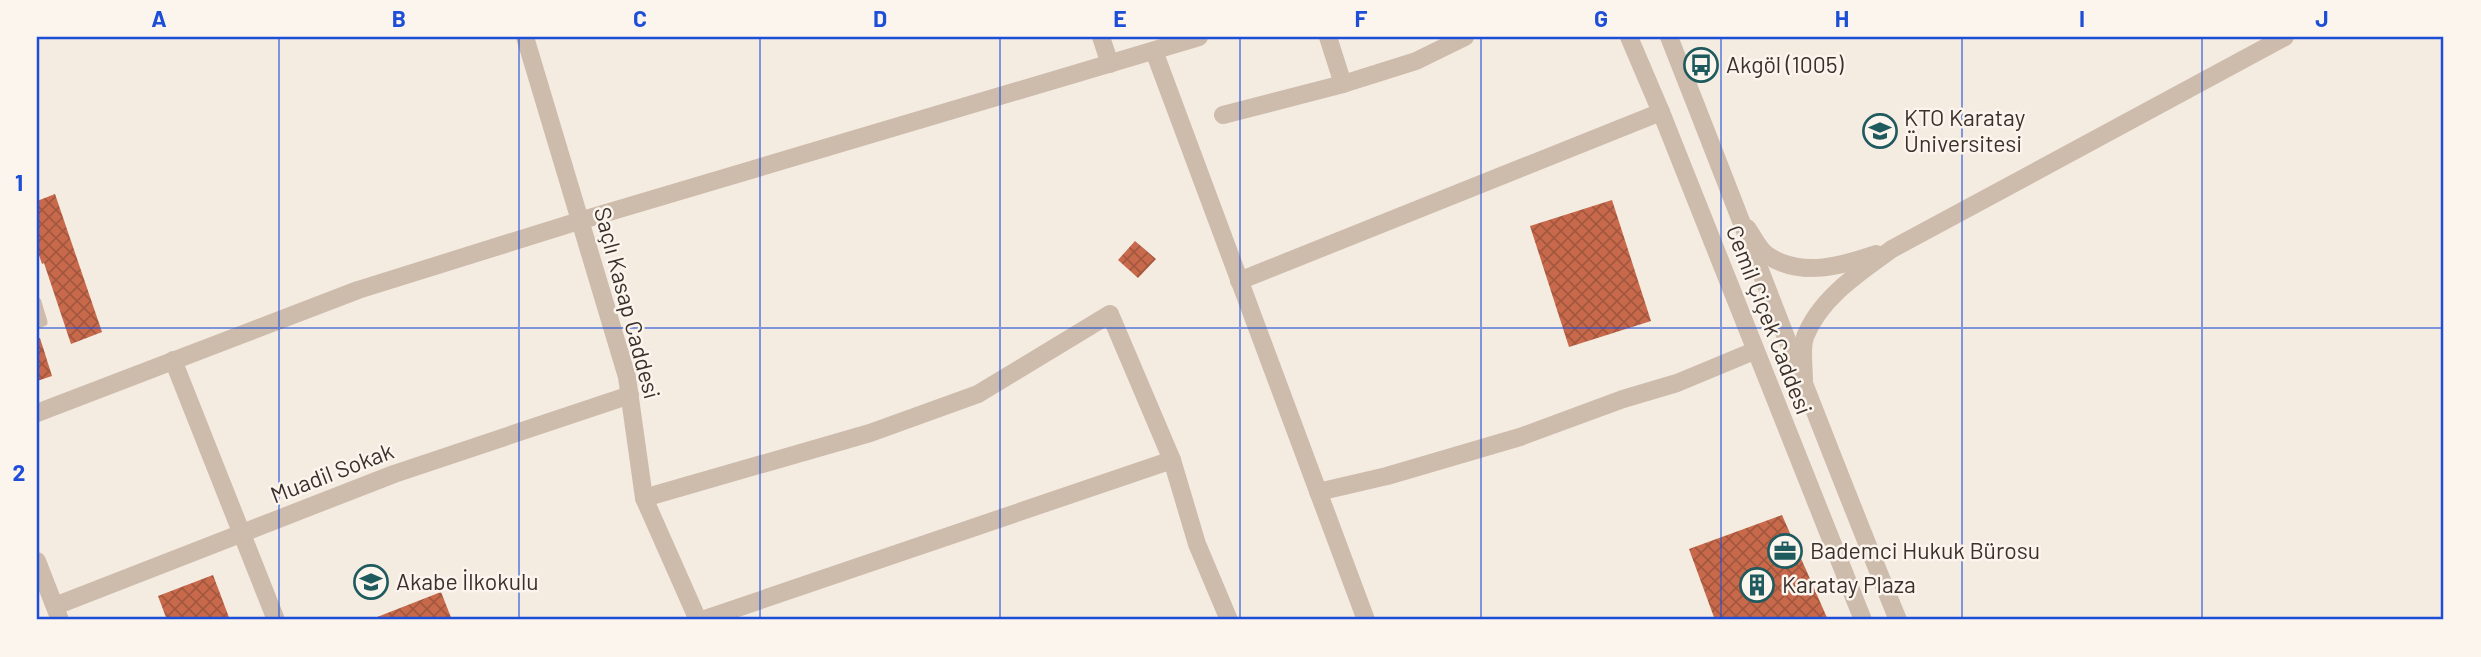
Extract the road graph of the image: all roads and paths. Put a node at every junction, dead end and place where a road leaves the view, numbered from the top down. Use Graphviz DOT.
graph roads {
  1 [pos="525,37"];
  2 [pos="1101,37"];
  3 [pos="1199,37"];
  4 [pos="1328,37"];
  5 [pos="1465,37"];
  6 [pos="1629,37"];
  7 [pos="1669,37"];
  8 [pos="2285,37"];
  9 [pos="1154,51"];
  10 [pos="1110,64"];
  11 [pos="1343,84"];
  12 [pos="1661,112"];
  13 [pos="1223,116"];
  14 [pos="1736,213"];
  15 [pos="579,220"];
  16 [pos="1892,248"];
  17 [pos="1240,281"];
  18 [pos="37,302"];
  19 [pos="37,324"];
  20 [pos="1754,351"];
  21 [pos="173,360"];
  22 [pos="1804,383"];
  23 [pos="629,395"];
  24 [pos="37,413"];
  25 [pos="1172,460"];
  26 [pos="1318,492"];
  27 [pos="645,498"];
  28 [pos="242,533"];
  29 [pos="37,561"];
  30 [pos="58,613"];
  31 [pos="276,620"];
  32 [pos="700,620"];
  33 [pos="1229,620"];
  34 [pos="1366,620"];
  35 [pos="1863,620"];
  36 [pos="1898,620"];
  1 -- 15 [label="street, Saçlı Kasap Caddesi"];
  2 -- 10 [label="street"];
  3 -- 9 [label="street"];
  4 -- 11 [label="street"];
  5 -- 11 [label="street"];
  6 -- 12 [label="street, Cemil Çiçek Caddesi"];
  7 -- 14 [label="street, Cemil Çiçek Caddesi"];
  8 -- 16 [label="street"];
  9 -- 10 [label="street"];
  9 -- 17 [label="street"];
  10 -- 15 [label="street"];
  11 -- 13 [label="street"];
  12 -- 17 [label="street"];
  12 -- 20 [label="street, Cemil Çiçek Caddesi"];
  14 -- 16 [label="street"];
  14 -- 22 [label="street, Cemil Çiçek Caddesi"];
  15 -- 21 [label="street"];
  15 -- 23 [label="street, Saçlı Kasap Caddesi"];
  16 -- 22 [label="street"];
  17 -- 26 [label="street"];
  18 -- 19 [label="lane"];
  20 -- 26 [label="street"];
  20 -- 35 [label="street, Cemil Çiçek Caddesi"];
  21 -- 24 [label="street"];
  21 -- 28 [label="street"];
  22 -- 36 [label="street, Cemil Çiçek Caddesi"];
  23 -- 27 [label="street, Saçlı Kasap Caddesi"];
  23 -- 28 [label="street, Muadil Sokak"];
  25 -- 27 [label="street"];
  25 -- 32 [label="street"];
  25 -- 33 [label="street"];
  26 -- 34 [label="street"];
  27 -- 32 [label="street, Saçlı Kasap Caddesi"];
  28 -- 30 [label="street, Muadil Sokak"];
  28 -- 31 [label="street"];
  29 -- 30 [label="street"];
}
